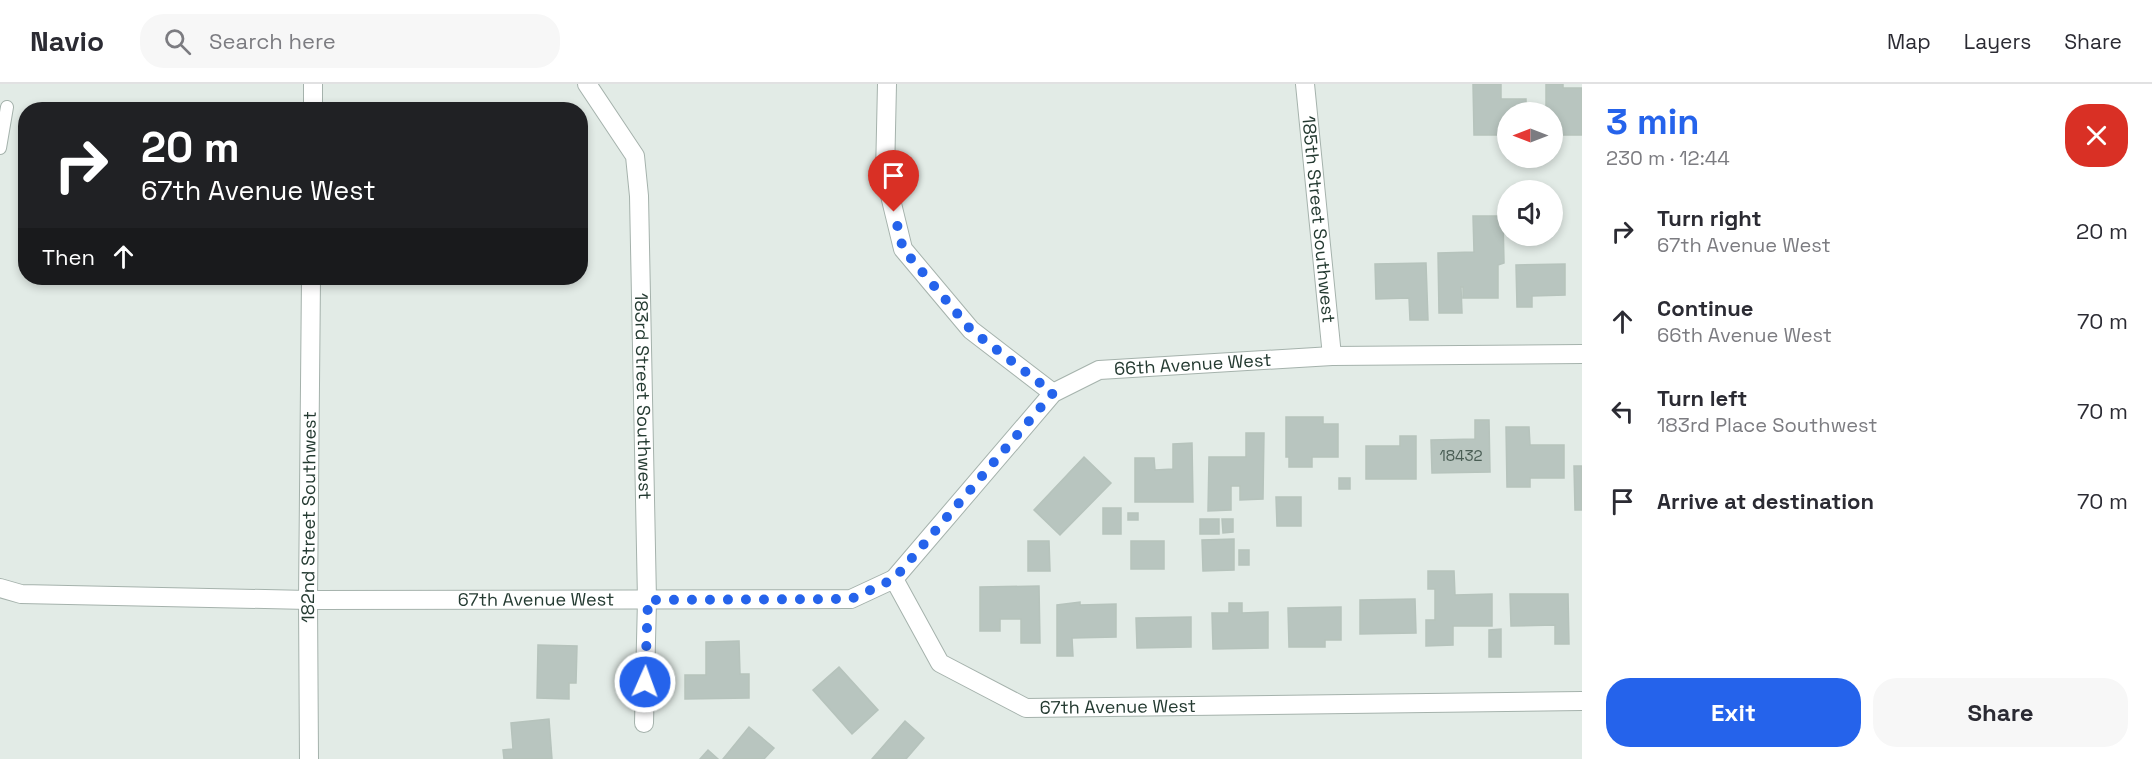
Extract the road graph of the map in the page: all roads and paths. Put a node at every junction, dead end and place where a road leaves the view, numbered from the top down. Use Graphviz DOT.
graph roads {
  1 [pos="313,84"];
  2 [pos="586,84"];
  3 [pos="887,84"];
  4 [pos="1305,84"];
  5 [pos="313,102"];
  6 [pos="7,107"];
  7 [pos="0,148"];
  8 [pos="311,285"];
  9 [pos="1582,354"];
  10 [pos="1332,356"];
  11 [pos="1053,393"];
  12 [pos="894,579"];
  13 [pos="0,588"];
  14 [pos="308,600"];
  15 [pos="648,600"];
  16 [pos="1582,700"];
  17 [pos="644,723"];
  18 [pos="309,759"];
  1 -- 5 [label="street"];
  2 -- 15 [label="street, 183rd Street Southwest"];
  3 -- 11 [label="street"];
  4 -- 10 [label="street, 185th Street Southwest"];
  6 -- 7 [label="lane"];
  8 -- 14 [label="street, 182nd Street Southwest"];
  9 -- 10 [label="street, 66th Avenue West"];
  10 -- 11 [label="street, 66th Avenue West"];
  11 -- 12 [label="street, 66th Avenue West"];
  12 -- 15 [label="street, 67th Avenue West"];
  12 -- 16 [label="street, 67th Avenue West"];
  13 -- 14 [label="street, 67th Avenue West"];
  14 -- 15 [label="street, 67th Avenue West"];
  14 -- 18 [label="street, 182nd Street Southwest"];
  15 -- 17 [label="street, 183rd Street Southwest"];
}
